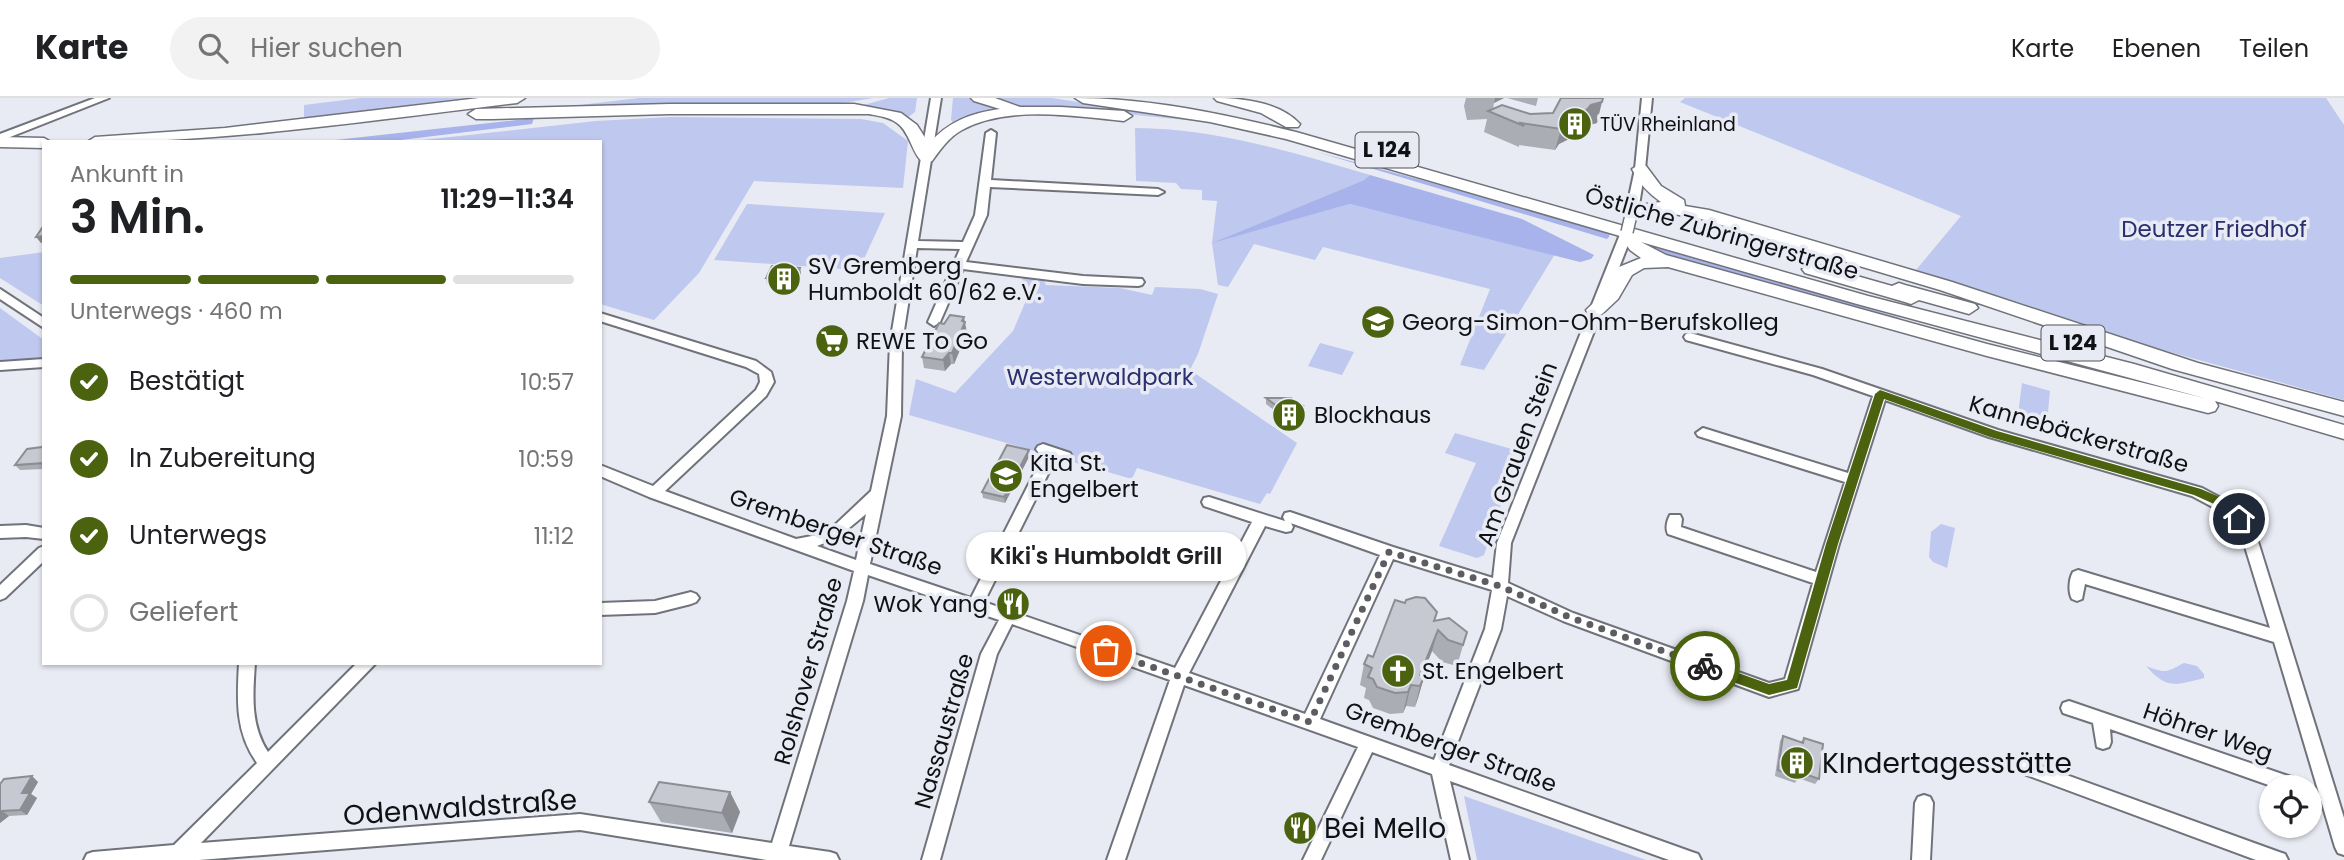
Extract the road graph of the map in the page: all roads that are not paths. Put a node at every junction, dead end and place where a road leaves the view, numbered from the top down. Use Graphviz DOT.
graph roads {
  1 [pos="104,98"];
  2 [pos="487,98"];
  3 [pos="517,98"];
  4 [pos="598,98"];
  5 [pos="881,98"];
  6 [pos="936,98"];
  7 [pos="979,98"];
  8 [pos="1083,98"];
  9 [pos="1164,98"];
  10 [pos="1222,98"];
  11 [pos="1647,98"];
  12 [pos="439,108"];
  13 [pos="810,108"];
  14 [pos="1028,112"];
  15 [pos="475,114"];
  16 [pos="1292,124"];
  17 [pos="991,132"];
  18 [pos="0,140"];
  19 [pos="132,140"];
  20 [pos="262,140"];
  21 [pos="42,143"];
  22 [pos="0,154"];
  23 [pos="42,154"];
  24 [pos="1353,154"];
  25 [pos="926,159"];
  26 [pos="1640,169"];
  27 [pos="985,183"];
  28 [pos="1158,191"];
  29 [pos="1632,211"];
  30 [pos="1703,215"];
  31 [pos="1627,232"];
  32 [pos="913,244"];
  33 [pos="968,246"];
  34 [pos="961,265"];
  35 [pos="1682,265"];
  36 [pos="1801,267"];
  37 [pos="1139,282"];
  38 [pos="0,293"];
  39 [pos="1863,300"];
  40 [pos="1595,310"];
  41 [pos="602,318"];
  42 [pos="934,322"];
  43 [pos="42,323"];
  44 [pos="1690,337"];
  45 [pos="42,363"];
  46 [pos="0,366"];
  47 [pos="2191,367"];
  48 [pos="1880,394"];
  49 [pos="2344,409"];
  50 [pos="2344,422"];
  51 [pos="2281,425"];
  52 [pos="2344,432"];
  53 [pos="1703,433"];
  54 [pos="2344,444"];
  55 [pos="1053,452"];
  56 [pos="602,471"];
  57 [pos="1852,480"];
  58 [pos="654,493"];
  59 [pos="876,494"];
  60 [pos="1209,502"];
  61 [pos="1261,519"];
  62 [pos="1675,519"];
  63 [pos="0,532"];
  64 [pos="42,534"];
  65 [pos="793,545"];
  66 [pos="1389,552"];
  67 [pos="42,554"];
  68 [pos="861,569"];
  69 [pos="1821,580"];
  70 [pos="1500,586"];
  71 [pos="0,594"];
  72 [pos="2077,595"];
  73 [pos="691,598"];
  74 [pos="975,605"];
  75 [pos="602,610"];
  76 [pos="1008,617"];
  77 [pos="2280,638"];
  78 [pos="247,665"];
  79 [pos="366,665"];
  80 [pos="1179,676"];
  81 [pos="2069,708"];
  82 [pos="2101,719"];
  83 [pos="1310,722"];
  84 [pos="2103,742"];
  85 [pos="1368,743"];
  86 [pos="267,764"];
  87 [pos="2022,766"];
  88 [pos="1440,768"];
  89 [pos="2263,775"];
  90 [pos="2313,775"];
  91 [pos="2322,802"];
  92 [pos="1924,803"];
  93 [pos="2344,848"];
  94 [pos="777,856"];
  95 [pos="174,857"];
  96 [pos="93,860"];
  97 [pos="830,860"];
  98 [pos="931,860"];
  99 [pos="1116,860"];
  100 [pos="1312,860"];
  101 [pos="1460,860"];
  102 [pos="1692,860"];
  103 [pos="1921,860"];
  104 [pos="2279,860"];
  1 -- 18 [label="street"];
  2 -- 12 [label="highway"];
  3 -- 12 [label="highway"];
  4 -- 15 [label="highway"];
  5 -- 13 [label="highway"];
  6 -- 25 [label="street, Rolshover Straße"];
  7 -- 14 [label="highway"];
  8 -- 24 [label="highway, Östliche Zubringerstraße / L 124"];
  9 -- 16 [label="highway, Östliche Zubringerstraße / L 124"];
  10 -- 16 [label="highway"];
  11 -- 26 [label="street, Am Grauen Stein"];
  12 -- 19 [label="highway"];
  13 -- 15 [label="highway"];
  13 -- 25 [label="highway"];
  14 -- 24 [label="highway"];
  14 -- 25 [label="highway"];
  15 -- 20 [label="highway"];
  16 -- 36 [label="highway, Östliche Zubringerstraße / L 124"];
  17 -- 27 [label="street"];
  18 -- 21 [label="highway"];
  22 -- 23 [label="highway"];
  24 -- 39 [label="highway, Östliche Zubringerstraße / L 124"];
  25 -- 32 [label="street, Rolshover Straße"];
  26 -- 29 [label="street, Am Grauen Stein"];
  26 -- 30 [label="highway"];
  27 -- 28 [label="street"];
  27 -- 33 [label="street"];
  29 -- 30 [label="highway"];
  29 -- 31 [label="street, Am Grauen Stein, bridge"];
  30 -- 47 [label="highway"];
  31 -- 35 [label="highway"];
  31 -- 40 [label="street, Am Grauen Stein"];
  32 -- 33 [label="street"];
  32 -- 59 [label="street, Rolshover Straße"];
  33 -- 34 [label="street"];
  34 -- 37 [label="street"];
  34 -- 42 [label="street"];
  35 -- 40 [label="highway"];
  35 -- 51 [label="highway"];
  36 -- 47 [label="highway"];
  36 -- 50 [label="highway, Östliche Zubringerstraße / L 124"];
  38 -- 43 [label="street"];
  39 -- 51 [label="highway, L 124"];
  39 -- 52 [label="highway, Östliche Zubringerstraße / L 124"];
  40 -- 70 [label="street, Am Grauen Stein"];
  41 -- 58 [label="street"];
  44 -- 48 [label="street, Kannebäckerstraße"];
  45 -- 46 [label="street"];
  47 -- 49 [label="highway"];
  48 -- 57 [label="street"];
  48 -- 77 [label="street, Kannebäckerstraße"];
  51 -- 54 [label="highway"];
  53 -- 57 [label="street"];
  55 -- 74 [label="street"];
  56 -- 58 [label="street, Gremberger Straße"];
  57 -- 69 [label="street"];
  58 -- 65 [label="street, Gremberger Straße"];
  59 -- 65 [label="street"];
  59 -- 68 [label="street, Rolshover Straße"];
  60 -- 61 [label="street"];
  61 -- 66 [label="street"];
  61 -- 80 [label="street"];
  62 -- 69 [label="street"];
  63 -- 64 [label="street"];
  65 -- 68 [label="street, Gremberger Straße"];
  66 -- 70 [label="street"];
  66 -- 83 [label="street"];
  67 -- 71 [label="street"];
  68 -- 74 [label="street, Gremberger Straße"];
  68 -- 94 [label="street, Rolshover Straße"];
  69 -- 70 [label="street"];
  70 -- 88 [label="street, Am Grauen Stein"];
  72 -- 77 [label="street"];
  73 -- 75 [label="street"];
  74 -- 76 [label="street, Gremberger Straße"];
  76 -- 80 [label="street, Gremberger Straße"];
  76 -- 98 [label="street, Nassaustraße"];
  77 -- 90 [label="street, Kannebäckerstraße"];
  78 -- 86 [label="street"];
  79 -- 86 [label="street"];
  80 -- 83 [label="street, Gremberger Straße"];
  80 -- 99 [label="street"];
  81 -- 82 [label="street, Höhrer Weg"];
  82 -- 84 [label="street"];
  82 -- 89 [label="street, Höhrer Weg"];
  83 -- 85 [label="street, Gremberger Straße"];
  85 -- 88 [label="street, Gremberger Straße"];
  85 -- 100 [label="street"];
  86 -- 95 [label="street"];
  87 -- 104 [label="street"];
  88 -- 101 [label="street"];
  88 -- 102 [label="street, Gremberger Straße"];
  91 -- 93 [label="street, Kannebäckerstraße"];
  92 -- 103 [label="street"];
  94 -- 95 [label="street, Odenwaldstraße"];
  94 -- 97 [label="street, Odenwaldstraße"];
  95 -- 96 [label="street, Odenwaldstraße"];
}
